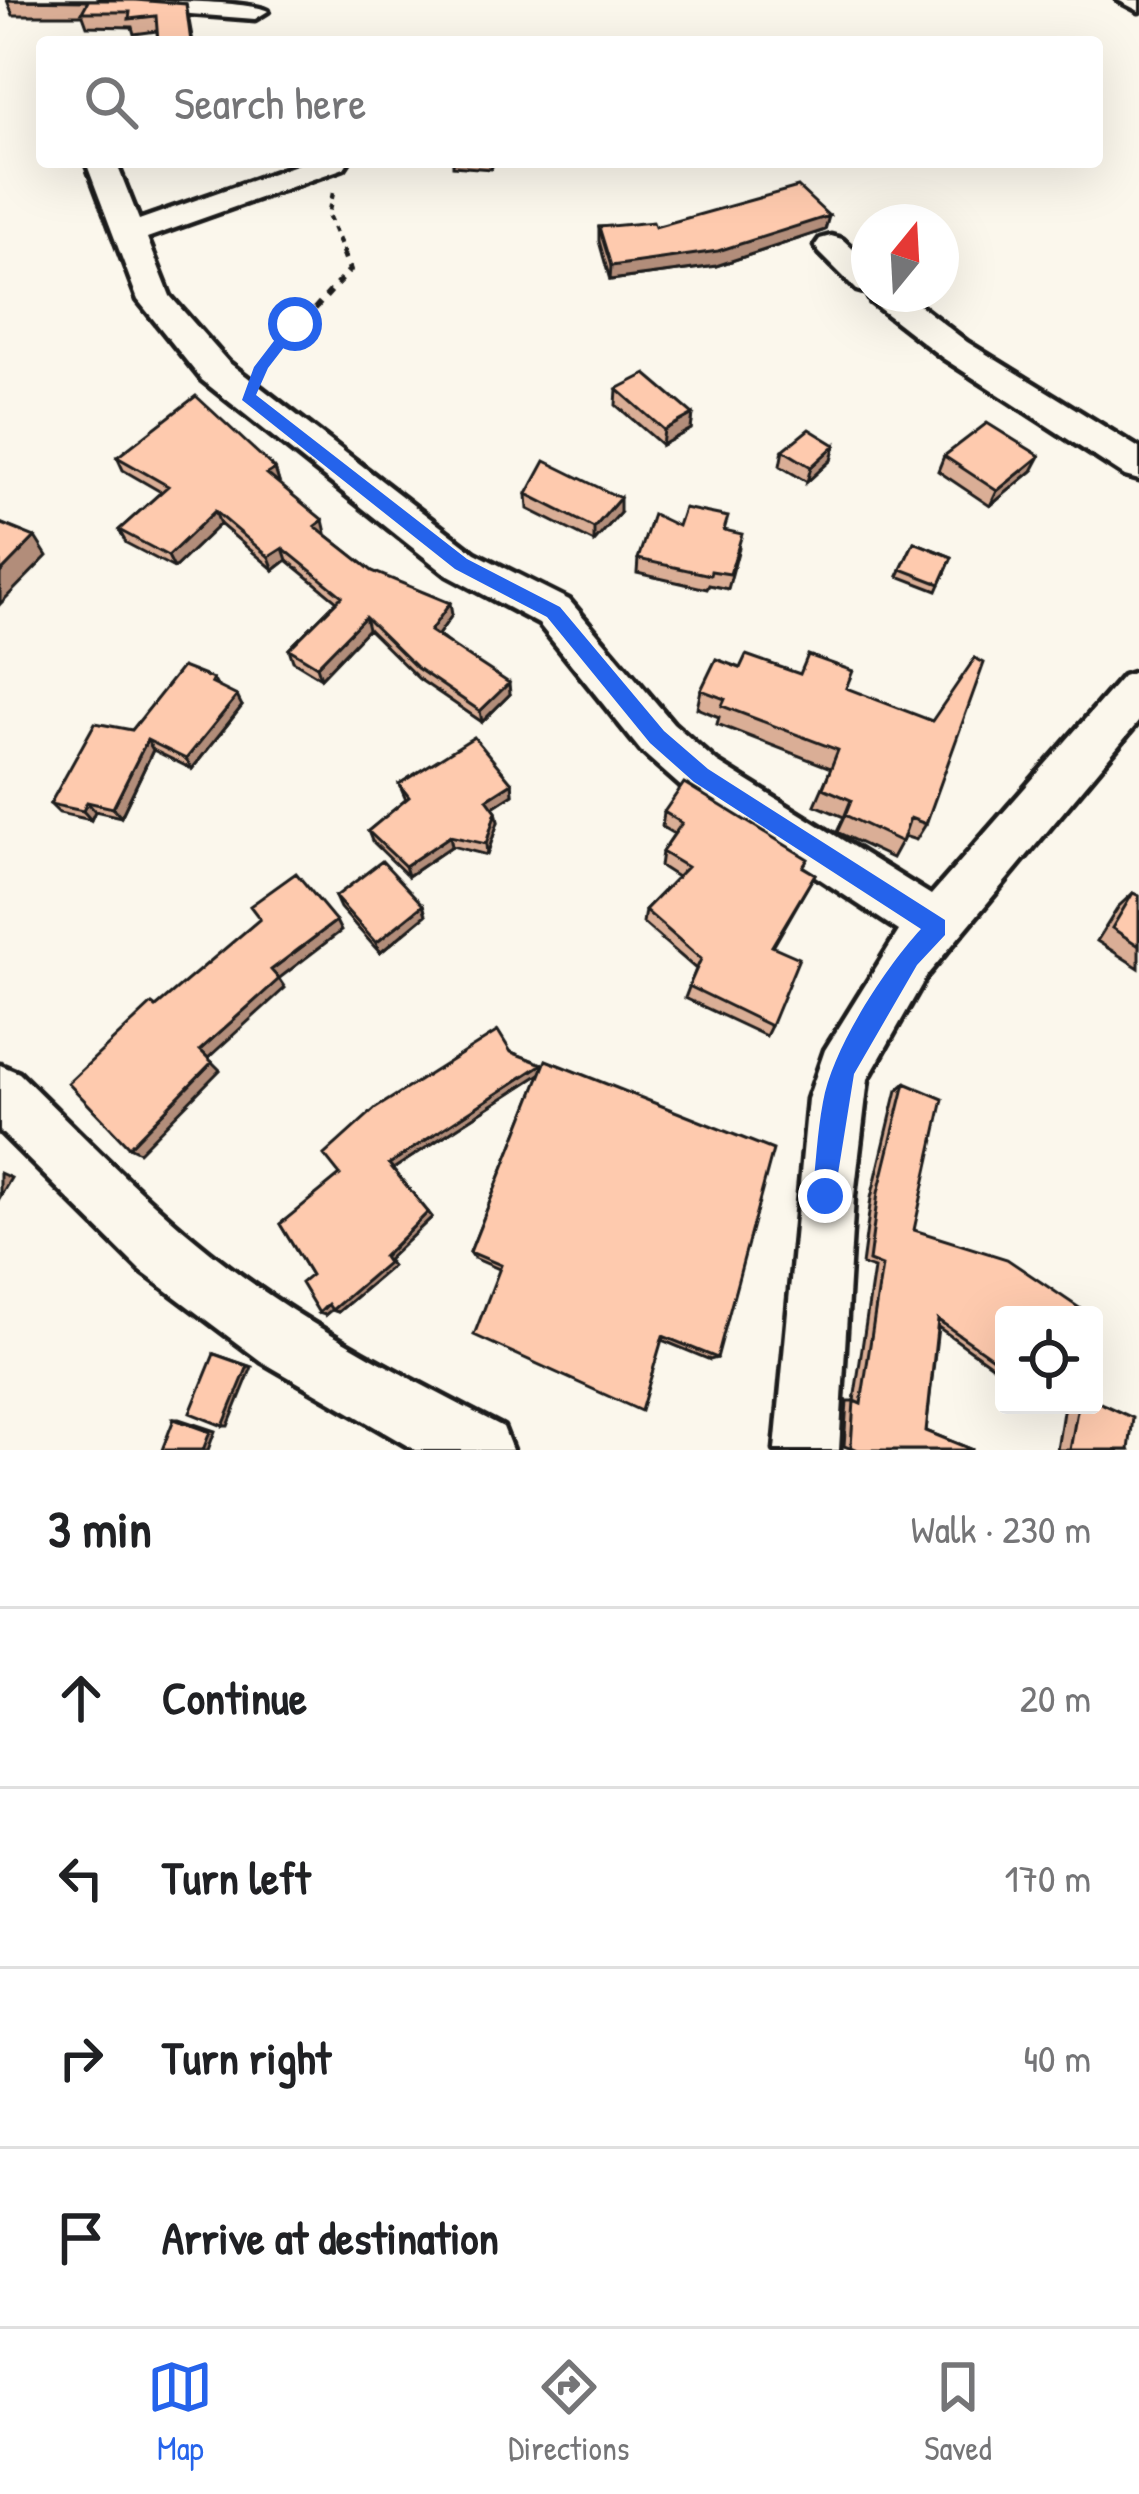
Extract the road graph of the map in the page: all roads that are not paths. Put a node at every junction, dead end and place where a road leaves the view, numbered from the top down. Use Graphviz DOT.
graph roads {
  1 [pos="112,0"];
  2 [pos="254,11"];
  3 [pos="103,168"];
  4 [pos="338,170"];
  5 [pos="129,234"];
  6 [pos="831,246"];
  7 [pos="851,265"];
  8 [pos="906,312"];
  9 [pos="1139,466"];
  10 [pos="1139,689"];
  11 [pos="938,927"];
  12 [pos="0,1092"];
  13 [pos="480,1450"];
  14 [pos="807,1450"];
  1 -- 2 [label="street"];
  3 -- 5 [label="street"];
  4 -- 5 [label="street"];
  5 -- 11 [label="street"];
  6 -- 7 [label="street"];
  8 -- 9 [label="street"];
  10 -- 11 [label="street"];
  11 -- 14 [label="street"];
  12 -- 13 [label="street"];
}
